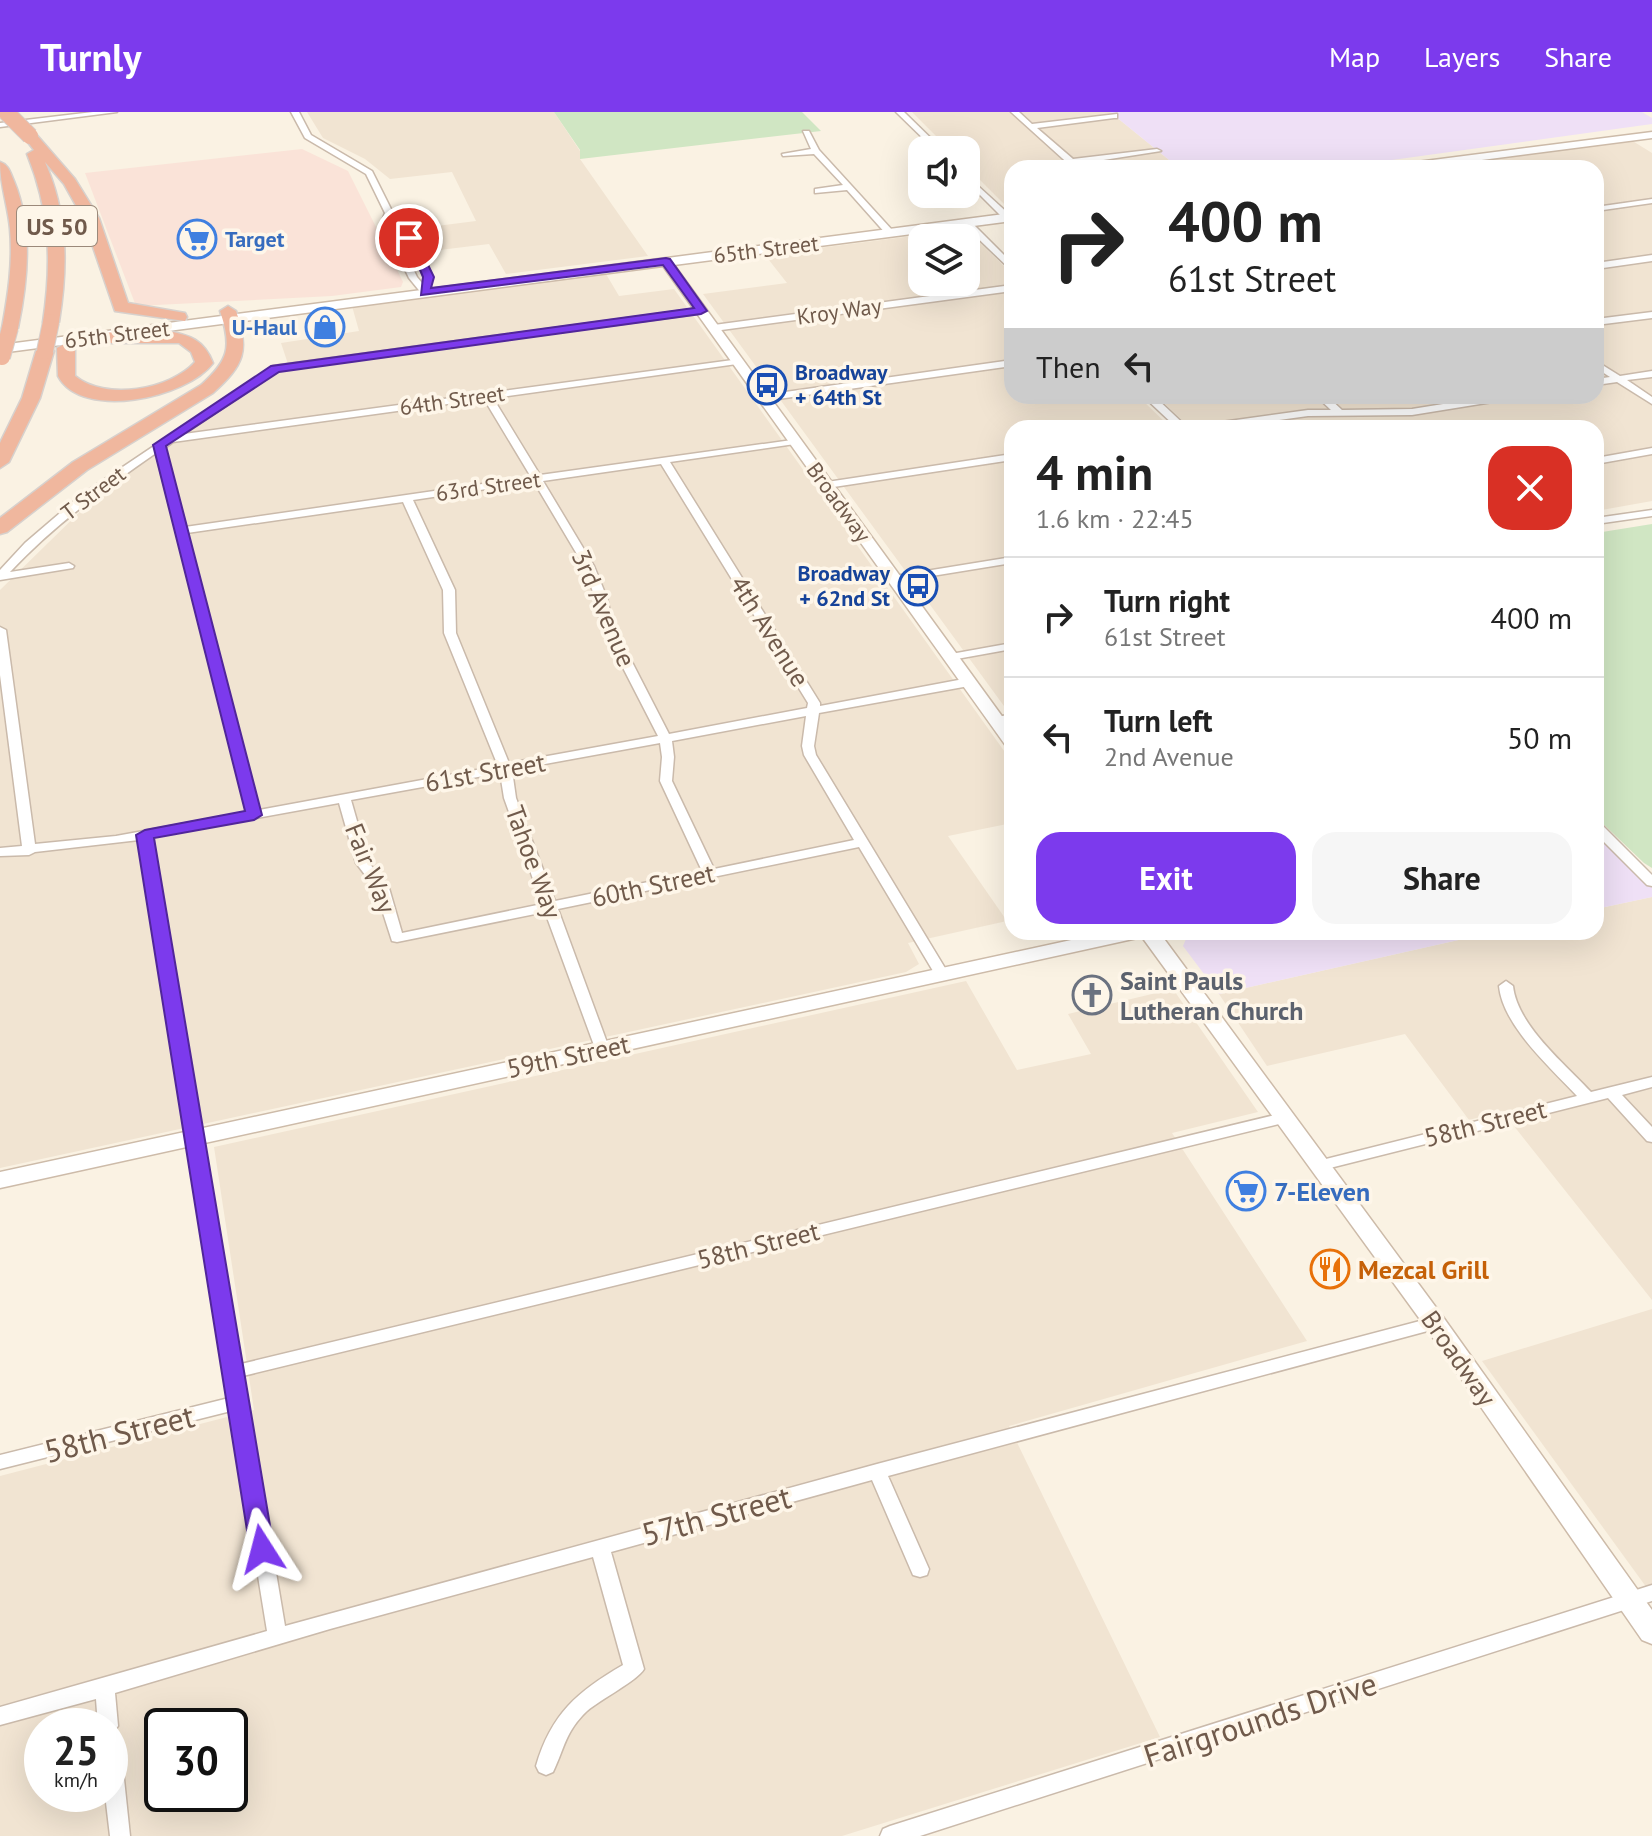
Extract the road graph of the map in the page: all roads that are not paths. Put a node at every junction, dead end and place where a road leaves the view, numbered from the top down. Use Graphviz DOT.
graph roads {
  1 [pos="5,112"];
  2 [pos="113,112"];
  3 [pos="295,112"];
  4 [pos="900,112"];
  5 [pos="1015,112"];
  6 [pos="1114,116"];
  7 [pos="0,125"];
  8 [pos="1031,126"];
  9 [pos="1652,128"];
  10 [pos="806,133"];
  11 [pos="1652,135"];
  12 [pos="26,136"];
  13 [pos="925,136"];
  14 [pos="1612,139"];
  15 [pos="816,151"];
  16 [pos="1157,151"];
  17 [pos="786,154"];
  18 [pos="1069,160"];
  19 [pos="1104,160"];
  20 [pos="1454,160"];
  21 [pos="0,166"];
  22 [pos="849,187"];
  23 [pos="980,190"];
  24 [pos="818,191"];
  25 [pos="1652,201"];
  26 [pos="1604,208"];
  27 [pos="1004,212"];
  28 [pos="1004,218"];
  29 [pos="967,223"];
  30 [pos="890,233"];
  31 [pos="1652,258"];
  32 [pos="1004,260"];
  33 [pos="666,262"];
  34 [pos="1604,265"];
  35 [pos="1004,289"];
  36 [pos="425,292"];
  37 [pos="701,311"];
  38 [pos="230,315"];
  39 [pos="1652,315"];
  40 [pos="179,317"];
  41 [pos="58,321"];
  42 [pos="1604,321"];
  43 [pos="714,328"];
  44 [pos="87,338"];
  45 [pos="2,347"];
  46 [pos="737,361"];
  47 [pos="1004,364"];
  48 [pos="1604,369"];
  49 [pos="1652,374"];
  50 [pos="1618,379"];
  51 [pos="1604,381"];
  52 [pos="487,395"];
  53 [pos="764,398"];
  54 [pos="1652,401"];
  55 [pos="1157,404"];
  56 [pos="1330,404"];
  57 [pos="1462,404"];
  58 [pos="1340,413"];
  59 [pos="1174,420"];
  60 [pos="1250,420"];
  61 [pos="795,441"];
  62 [pos="163,442"];
  63 [pos="1652,451"];
  64 [pos="1004,458"];
  65 [pos="664,460"];
  66 [pos="1604,460"];
  67 [pos="0,462"];
  68 [pos="540,478"];
  69 [pos="827,485"];
  70 [pos="407,498"];
  71 [pos="1652,513"];
  72 [pos="1604,520"];
  73 [pos="0,528"];
  74 [pos="181,531"];
  75 [pos="1004,561"];
  76 [pos="69,566"];
  77 [pos="0,576"];
  78 [pos="895,579"];
  79 [pos="0,630"];
  80 [pos="1004,647"];
  81 [pos="2,656"];
  82 [pos="951,657"];
  83 [pos="969,682"];
  84 [pos="813,713"];
  85 [pos="1004,720"];
  86 [pos="665,738"];
  87 [pos="505,768"];
  88 [pos="344,798"];
  89 [pos="254,815"];
  90 [pos="145,835"];
  91 [pos="1604,835"];
  92 [pos="863,842"];
  93 [pos="29,851"];
  94 [pos="0,852"];
  95 [pos="710,874"];
  96 [pos="1651,879"];
  97 [pos="550,906"];
  98 [pos="397,938"];
  99 [pos="1098,940"];
  100 [pos="1155,940"];
  101 [pos="941,973"];
  102 [pos="1506,986"];
  103 [pos="602,1048"];
  104 [pos="1652,1082"];
  105 [pos="1612,1093"];
  106 [pos="1587,1097"];
  107 [pos="1283,1118"];
  108 [pos="194,1137"];
  109 [pos="1652,1137"];
  110 [pos="1318,1166"];
  111 [pos="0,1180"];
  112 [pos="1435,1323"];
  113 [pos="233,1372"];
  114 [pos="238,1403"];
  115 [pos="0,1462"];
  116 [pos="877,1471"];
  117 [pos="600,1547"];
  118 [pos="920,1569"];
  119 [pos="1641,1598"];
  120 [pos="1652,1632"];
  121 [pos="277,1636"];
  122 [pos="105,1689"];
  123 [pos="107,1708"];
  124 [pos="0,1716"];
  125 [pos="546,1766"];
  126 [pos="117,1812"];
  127 [pos="120,1836"];
  128 [pos="890,1836"];
  1 -- 12 [label="highway, US 50, bridge"];
  2 -- 7 [label="street"];
  3 -- 36 [label="street"];
  4 -- 13 [label="street"];
  5 -- 8 [label="street"];
  6 -- 8 [label="street"];
  8 -- 18 [label="street"];
  9 -- 14 [label="main road"];
  10 -- 15 [label="street"];
  11 -- 14 [label="main road"];
  12 -- 40 [label="highway"];
  12 -- 41 [label="highway, US 50"];
  14 -- 20 [label="main road"];
  15 -- 17 [label="street"];
  15 -- 22 [label="street"];
  16 -- 19 [label="street"];
  21 -- 45 [label="highway, US 50"];
  22 -- 24 [label="street"];
  22 -- 30 [label="street"];
  23 -- 27 [label="street"];
  25 -- 26 [label="street"];
  28 -- 29 [label="main road, 65th Street"];
  29 -- 30 [label="main road, 65th Street"];
  29 -- 32 [label="street"];
  30 -- 33 [label="main road, 65th Street"];
  31 -- 34 [label="street"];
  33 -- 36 [label="main road, 65th Street"];
  33 -- 37 [label="main road, Broadway"];
  35 -- 43 [label="street, Kroy Way"];
  36 -- 38 [label="main road, 65th Street"];
  37 -- 43 [label="main road, Broadway"];
  37 -- 62 [label="street, T Street"];
  38 -- 40 [label="main road, 65th Street"];
  38 -- 44 [label="main road, 65th Street"];
  38 -- 73 [label="highway"];
  39 -- 42 [label="street"];
  40 -- 45 [label="main road, 65th Street"];
  41 -- 44 [label="highway"];
  41 -- 67 [label="highway, bridge"];
  43 -- 46 [label="main road, Broadway"];
  44 -- 45 [label="main road, 65th Street"];
  46 -- 52 [label="street, 64th Street"];
  46 -- 53 [label="main road, Broadway"];
  47 -- 53 [label="street"];
  48 -- 50 [label="street"];
  49 -- 50 [label="street"];
  50 -- 51 [label="street"];
  50 -- 54 [label="street"];
  52 -- 62 [label="street, 64th Street"];
  52 -- 68 [label="street, 3rd Avenue"];
  53 -- 61 [label="main road, Broadway"];
  55 -- 59 [label="street"];
  56 -- 58 [label="street"];
  57 -- 58 [label="street"];
  58 -- 60 [label="street"];
  61 -- 65 [label="street, 63rd Street"];
  61 -- 69 [label="main road, Broadway"];
  62 -- 74 [label="street"];
  62 -- 77 [label="street, T Street"];
  63 -- 66 [label="street"];
  64 -- 69 [label="street"];
  65 -- 68 [label="street, 63rd Street"];
  65 -- 84 [label="street, 4th Avenue"];
  68 -- 70 [label="street, 63rd Street"];
  68 -- 86 [label="street, 3rd Avenue"];
  69 -- 78 [label="main road, Broadway"];
  70 -- 74 [label="street, 63rd Street"];
  70 -- 87 [label="street, Tahoe Way"];
  71 -- 72 [label="street"];
  74 -- 89 [label="street"];
  75 -- 78 [label="street"];
  76 -- 77 [label="street"];
  78 -- 82 [label="main road, Broadway"];
  79 -- 81 [label="street"];
  80 -- 82 [label="street"];
  81 -- 93 [label="street"];
  82 -- 83 [label="main road, Broadway"];
  83 -- 84 [label="street, 61st Street"];
  83 -- 85 [label="main road, Broadway"];
  84 -- 86 [label="street, 61st Street"];
  84 -- 92 [label="street, 4th Avenue"];
  86 -- 87 [label="street, 61st Street"];
  86 -- 95 [label="street, 3rd Avenue"];
  87 -- 88 [label="street, 61st Street"];
  87 -- 97 [label="street, Tahoe Way"];
  88 -- 89 [label="street, 61st Street"];
  88 -- 98 [label="street, Fair Way"];
  89 -- 90 [label="street, 61st Street"];
  90 -- 93 [label="street, 61st Street"];
  90 -- 108 [label="street"];
  91 -- 96 [label="street"];
  92 -- 95 [label="street, 60th Street"];
  92 -- 101 [label="street, 4th Avenue"];
  93 -- 94 [label="street, 61st Street"];
  95 -- 97 [label="street, 60th Street"];
  97 -- 98 [label="street, 60th Street"];
  97 -- 103 [label="street, Tahoe Way"];
  99 -- 101 [label="main road, 59th Street"];
  100 -- 107 [label="main road, Broadway"];
  101 -- 103 [label="main road, 59th Street"];
  102 -- 106 [label="street"];
  103 -- 108 [label="main road, 59th Street"];
  104 -- 105 [label="street, 58th Street"];
  105 -- 106 [label="street, 58th Street"];
  105 -- 109 [label="street"];
  106 -- 110 [label="street, 58th Street"];
  107 -- 110 [label="main road, Broadway"];
  107 -- 113 [label="street, 58th Street"];
  108 -- 111 [label="main road, 59th Street"];
  108 -- 113 [label="street"];
  110 -- 112 [label="main road, Broadway"];
  112 -- 116 [label="street, 57th Street"];
  112 -- 119 [label="main road, Broadway"];
  113 -- 114 [label="street"];
  114 -- 115 [label="street, 58th Street"];
  114 -- 121 [label="street"];
  116 -- 117 [label="street, 57th Street"];
  116 -- 118 [label="street"];
  117 -- 121 [label="street, 57th Street"];
  117 -- 125 [label="street"];
  119 -- 120 [label="main road, Broadway"];
  119 -- 128 [label="street, Fairgrounds Drive"];
  121 -- 122 [label="street, 57th Street"];
  122 -- 123 [label="street"];
  122 -- 124 [label="street, 57th Street"];
  126 -- 127 [label="street"];
}
